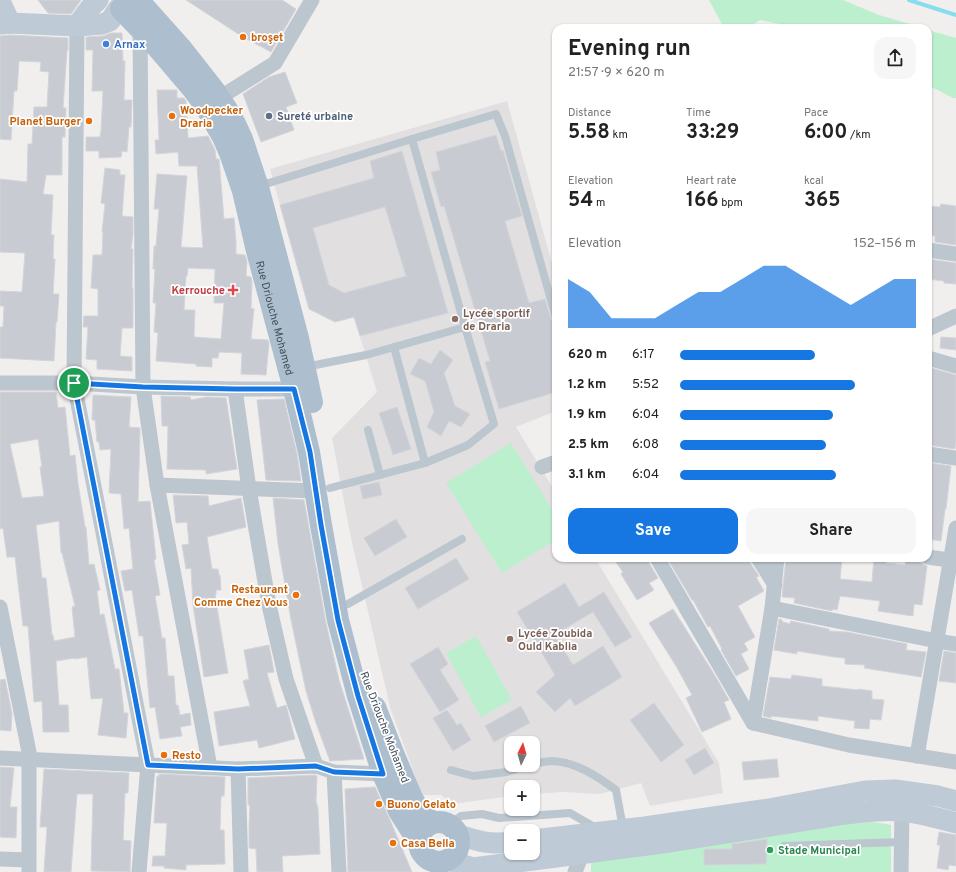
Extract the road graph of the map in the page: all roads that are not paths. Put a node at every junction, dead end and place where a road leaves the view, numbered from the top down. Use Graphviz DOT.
graph roads {
  1 [pos="98,0"];
  2 [pos="0,1"];
  3 [pos="307,2"];
  4 [pos="124,4"];
  5 [pos="5,23"];
  6 [pos="77,26"];
  7 [pos="140,28"];
  8 [pos="219,98"];
  9 [pos="412,140"];
  10 [pos="258,187"];
  11 [pos="932,251"];
  12 [pos="956,254"];
  13 [pos="552,304"];
  14 [pos="956,316"];
  15 [pos="465,326"];
  16 [pos="932,327"];
  17 [pos="394,347"];
  18 [pos="932,359"];
  19 [pos="956,366"];
  20 [pos="304,367"];
  21 [pos="0,383"];
  22 [pos="74,383"];
  23 [pos="143,387"];
  24 [pos="235,389"];
  25 [pos="294,389"];
  26 [pos="368,430"];
  27 [pos="932,455"];
  28 [pos="956,458"];
  29 [pos="426,463"];
  30 [pos="380,475"];
  31 [pos="157,485"];
  32 [pos="248,489"];
  33 [pos="323,490"];
  34 [pos="956,528"];
  35 [pos="462,539"];
  36 [pos="932,557"];
  37 [pos="953,560"];
  38 [pos="658,562"];
  39 [pos="761,562"];
  40 [pos="777,562"];
  41 [pos="775,585"];
  42 [pos="348,604"];
  43 [pos="0,607"];
  44 [pos="772,608"];
  45 [pos="936,641"];
  46 [pos="956,644"];
  47 [pos="753,724"];
  48 [pos="917,756"];
  49 [pos="0,758"];
  50 [pos="30,759"];
  51 [pos="956,762"];
  52 [pos="540,763"];
  53 [pos="148,765"];
  54 [pos="316,766"];
  55 [pos="210,768"];
  56 [pos="238,769"];
  57 [pos="451,770"];
  58 [pos="334,772"];
  59 [pos="507,772"];
  60 [pos="383,774"];
  61 [pos="956,801"];
  62 [pos="902,811"];
  63 [pos="956,823"];
  64 [pos="446,827"];
  65 [pos="623,829"];
  66 [pos="602,832"];
  67 [pos="540,839"];
  68 [pos="901,842"];
  69 [pos="504,843"];
  70 [pos="784,846"];
  71 [pos="0,859"];
  72 [pos="434,861"];
  73 [pos="579,863"];
  74 [pos="28,866"];
  75 [pos="140,872"];
  76 [pos="241,872"];
  77 [pos="339,872"];
  78 [pos="901,872"];
  1 -- 6 [label="main road"];
  2 -- 5 [label="main road"];
  3 -- 8 [label="street"];
  4 -- 6 [label="main road"];
  4 -- 7 [label="main road, Rue Driouche Mohamed"];
  4 -- 8 [label="main road, Rue Driouche Mohamed"];
  5 -- 6 [label="main road"];
  6 -- 22 [label="street"];
  7 -- 23 [label="street"];
  7 -- 25 [label="main road, Rue Driouche Mohamed"];
  8 -- 10 [label="main road, Rue Driouche Mohamed"];
  9 -- 10 [label="lane"];
  9 -- 13 [label="lane"];
  9 -- 15 [label="lane"];
  10 -- 20 [label="main road, Rue Driouche Mohamed"];
  11 -- 12 [label="street"];
  14 -- 16 [label="street"];
  15 -- 17 [label="lane"];
  15 -- 29 [label="lane"];
  17 -- 20 [label="lane"];
  17 -- 29 [label="lane"];
  18 -- 19 [label="street"];
  20 -- 33 [label="main road, Rue Driouche Mohamed"];
  21 -- 22 [label="street"];
  22 -- 23 [label="street"];
  22 -- 53 [label="street"];
  23 -- 24 [label="street"];
  23 -- 31 [label="street"];
  24 -- 25 [label="street"];
  24 -- 32 [label="street"];
  25 -- 33 [label="main road, Rue Driouche Mohamed"];
  26 -- 30 [label="lane"];
  27 -- 28 [label="street"];
  29 -- 30 [label="lane"];
  30 -- 33 [label="lane"];
  31 -- 32 [label="street"];
  31 -- 55 [label="street"];
  32 -- 33 [label="street"];
  32 -- 54 [label="street"];
  33 -- 42 [label="main road, Rue Driouche Mohamed"];
  33 -- 60 [label="main road, Rue Driouche Mohamed"];
  34 -- 37 [label="street"];
  35 -- 42 [label="lane"];
  36 -- 37 [label="street"];
  37 -- 45 [label="street"];
  38 -- 47 [label="street"];
  39 -- 41 [label="street"];
  40 -- 41 [label="street"];
  41 -- 44 [label="street"];
  42 -- 64 [label="main road, Rue Driouche Mohamed"];
  43 -- 50 [label="street"];
  44 -- 45 [label="street"];
  44 -- 47 [label="street"];
  45 -- 46 [label="street"];
  45 -- 48 [label="street"];
  47 -- 48 [label="street"];
  48 -- 51 [label="street"];
  49 -- 50 [label="street"];
  50 -- 53 [label="street"];
  50 -- 74 [label="street"];
  52 -- 65 [label="lane"];
  53 -- 55 [label="street"];
  53 -- 75 [label="street"];
  54 -- 56 [label="street"];
  54 -- 58 [label="street"];
  55 -- 56 [label="street"];
  56 -- 76 [label="street"];
  57 -- 59 [label="lane"];
  58 -- 60 [label="street"];
  58 -- 77 [label="street"];
  60 -- 72 [label="main road, Rue Driouche Mohamed"];
  61 -- 65 [label="main road"];
  62 -- 63 [label="main road"];
  62 -- 68 [label="street"];
  62 -- 73 [label="main road"];
  64 -- 66 [label="lane"];
  64 -- 69 [label="main road"];
  64 -- 72 [label="main road"];
  64 -- 72 [label="main road"];
  65 -- 66 [label="main road"];
  66 -- 67 [label="main road"];
  68 -- 70 [label="lane"];
  68 -- 78 [label="street"];
  71 -- 74 [label="street"];
  72 -- 73 [label="main road"];
}
